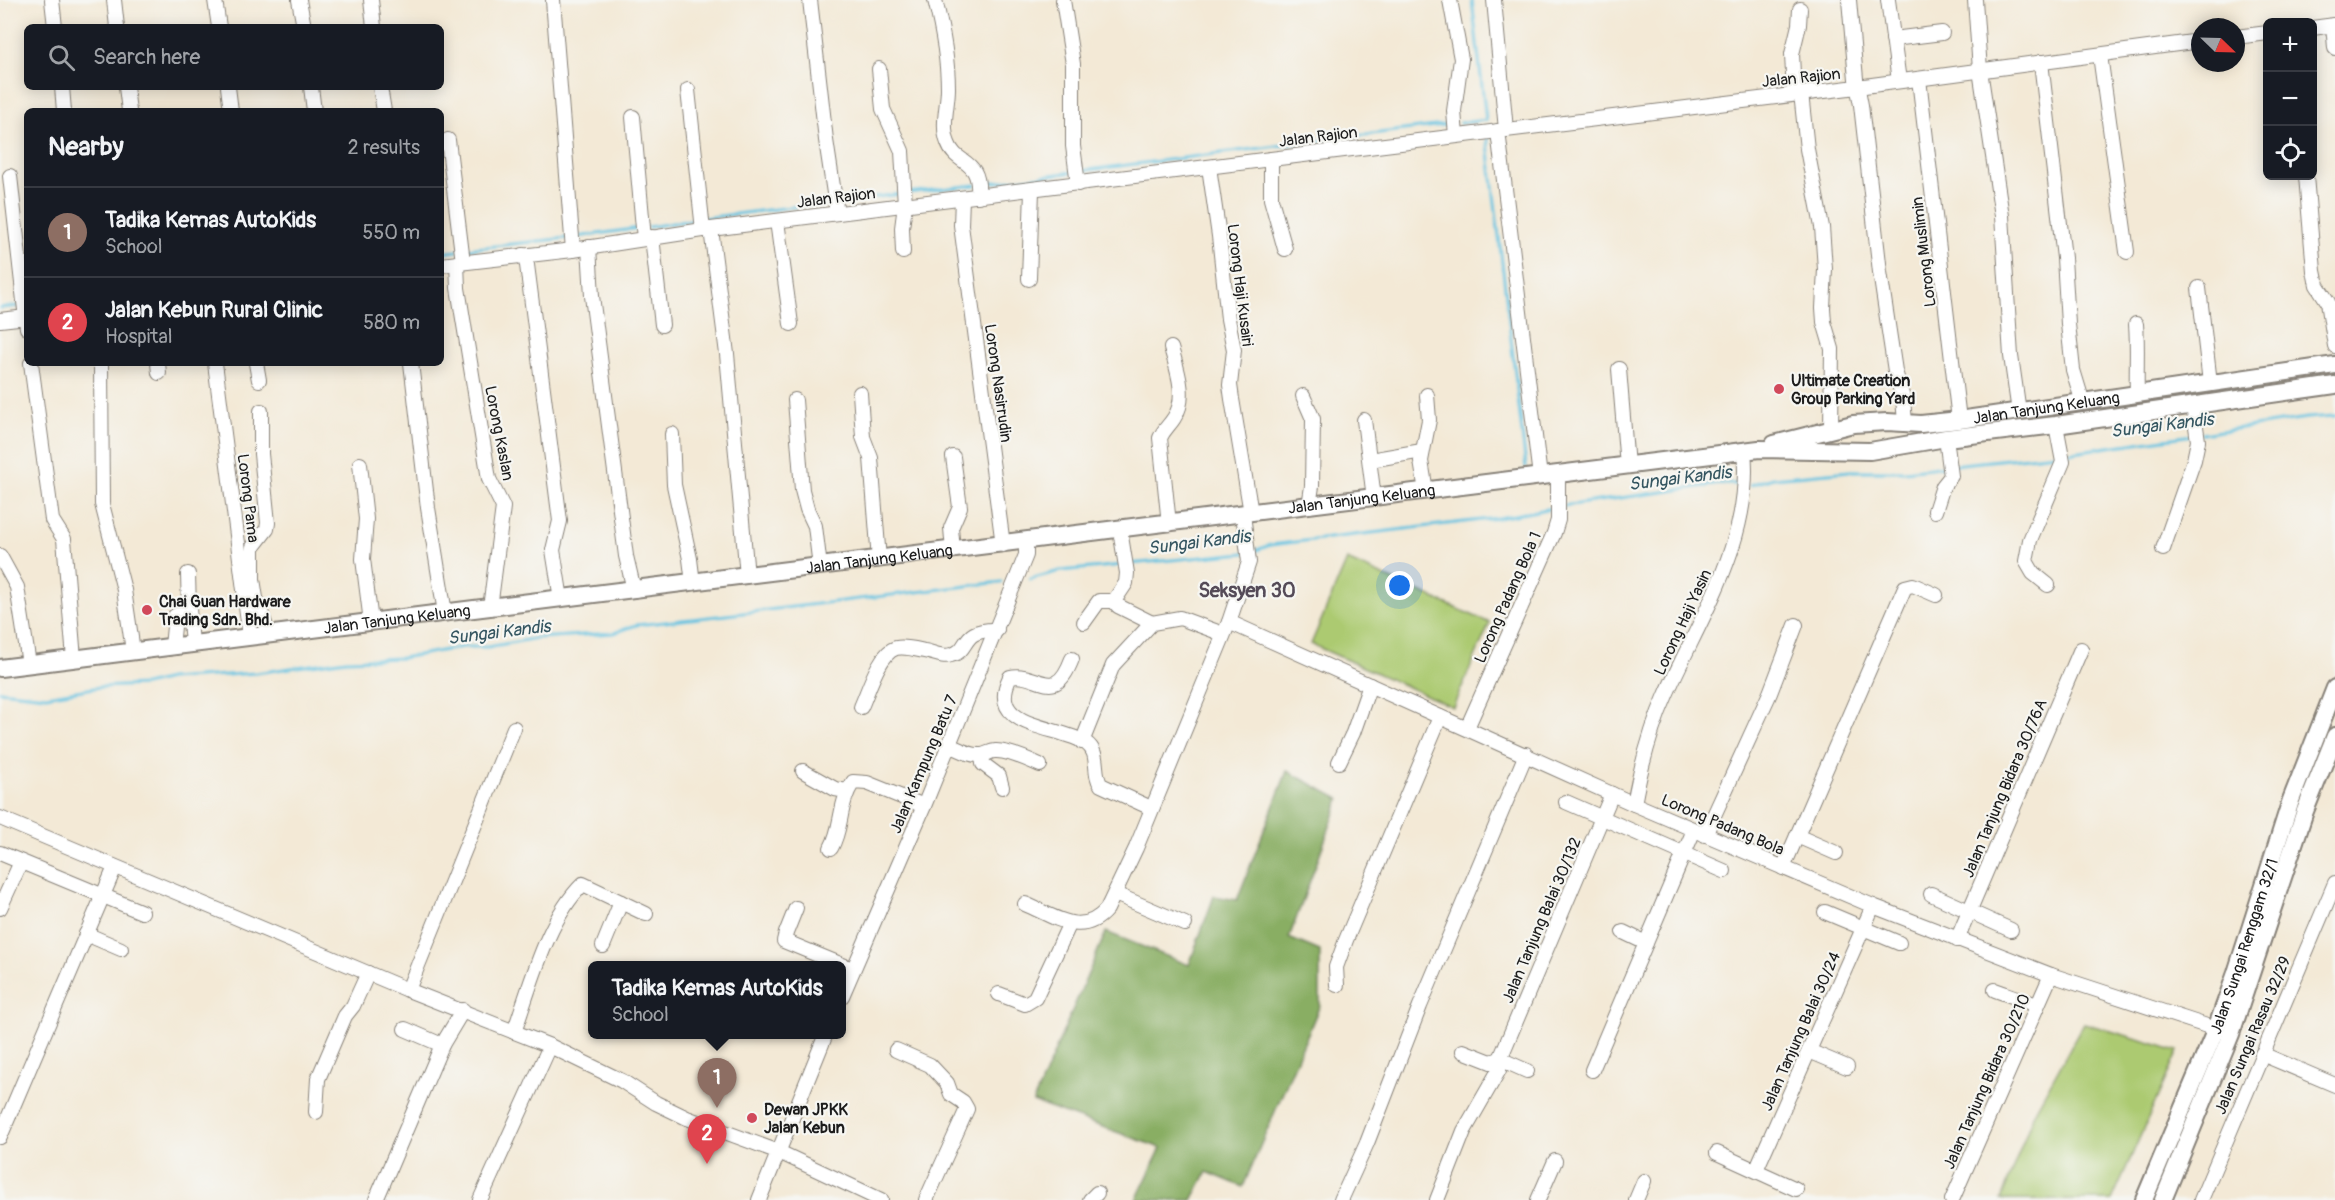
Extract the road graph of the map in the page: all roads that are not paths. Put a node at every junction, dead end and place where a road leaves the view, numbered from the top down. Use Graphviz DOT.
graph roads {
  1 [pos="52,0"];
  2 [pos="114,0"];
  3 [pos="215,0"];
  4 [pos="299,0"];
  5 [pos="371,0"];
  6 [pos="553,0"];
  7 [pos="810,0"];
  8 [pos="935,0"];
  9 [pos="1063,0"];
  10 [pos="1450,0"];
  11 [pos="1494,0"];
  12 [pos="1849,0"];
  13 [pos="1888,0"];
  14 [pos="1975,0"];
  15 [pos="1800,9"];
  16 [pos="55,24"];
  17 [pos="117,24"];
  18 [pos="219,24"];
  19 [pos="303,24"];
  20 [pos="374,24"];
  21 [pos="2334,25"];
  22 [pos="2317,27"];
  23 [pos="1942,33"];
  24 [pos="2263,34"];
  25 [pos="2245,36"];
  26 [pos="1893,39"];
  27 [pos="2191,42"];
  28 [pos="2335,48"];
  29 [pos="2100,55"];
  30 [pos="2041,62"];
  31 [pos="1980,67"];
  32 [pos="879,69"];
  33 [pos="1856,77"];
  34 [pos="1919,79"];
  35 [pos="1899,81"];
  36 [pos="62,90"];
  37 [pos="126,90"];
  38 [pos="228,90"];
  39 [pos="312,90"];
  40 [pos="380,90"];
  41 [pos="688,90"];
  42 [pos="1797,93"];
  43 [pos="64,108"];
  44 [pos="129,108"];
  45 [pos="231,108"];
  46 [pos="314,108"];
  47 [pos="384,108"];
  48 [pos="633,117"];
  49 [pos="1496,130"];
  50 [pos="1456,134"];
  51 [pos="448,140"];
  52 [pos="1270,159"];
  53 [pos="1210,169"];
  54 [pos="1077,175"];
  55 [pos="9,176"];
  56 [pos="2306,180"];
  57 [pos="978,189"];
  58 [pos="1032,190"];
  59 [pos="904,197"];
  60 [pos="835,206"];
  61 [pos="962,212"];
  62 [pos="704,224"];
  63 [pos="778,228"];
  64 [pos="648,238"];
  65 [pos="572,242"];
  66 [pos="589,247"];
  67 [pos="1285,249"];
  68 [pos="903,252"];
  69 [pos="2127,252"];
  70 [pos="460,259"];
  71 [pos="444,264"];
  72 [pos="526,266"];
  73 [pos="1029,279"];
  74 [pos="2199,288"];
  75 [pos="24,300"];
  76 [pos="24,316"];
  77 [pos="0,320"];
  78 [pos="791,324"];
  79 [pos="2136,324"];
  80 [pos="662,325"];
  81 [pos="2335,346"];
  82 [pos="1171,348"];
  83 [pos="2335,365"];
  84 [pos="31,366"];
  85 [pos="101,366"];
  86 [pos="215,366"];
  87 [pos="257,366"];
  88 [pos="411,366"];
  89 [pos="1619,369"];
  90 [pos="259,380"];
  91 [pos="2210,382"];
  92 [pos="2335,385"];
  93 [pos="860,393"];
  94 [pos="2137,394"];
  95 [pos="1427,395"];
  96 [pos="1303,396"];
  97 [pos="795,400"];
  98 [pos="2083,403"];
  99 [pos="261,411"];
  100 [pos="2019,412"];
  101 [pos="2195,413"];
  102 [pos="1365,420"];
  103 [pos="1959,420"];
  104 [pos="1905,423"];
  105 [pos="1832,429"];
  106 [pos="2058,430"];
  107 [pos="672,434"];
  108 [pos="1908,445"];
  109 [pos="1948,446"];
  110 [pos="1752,450"];
  111 [pos="1422,452"];
  112 [pos="953,457"];
  113 [pos="1370,460"];
  114 [pos="360,464"];
  115 [pos="1627,466"];
  116 [pos="1558,475"];
  117 [pos="1540,477"];
  118 [pos="1426,491"];
  119 [pos="1374,498"];
  120 [pos="1309,506"];
  121 [pos="1935,511"];
  122 [pos="1247,514"];
  123 [pos="1169,524"];
  124 [pos="1120,530"];
  125 [pos="1026,542"];
  126 [pos="1003,544"];
  127 [pos="2163,549"];
  128 [pos="953,551"];
  129 [pos="0,556"];
  130 [pos="819,560"];
  131 [pos="879,560"];
  132 [pos="188,574"];
  133 [pos="747,576"];
  134 [pos="693,583"];
  135 [pos="2048,585"];
  136 [pos="634,590"];
  137 [pos="560,592"];
  138 [pos="1936,595"];
  139 [pos="491,599"];
  140 [pos="1114,601"];
  141 [pos="444,604"];
  142 [pos="189,609"];
  143 [pos="370,622"];
  144 [pos="1084,622"];
  145 [pos="1152,623"];
  146 [pos="1796,625"];
  147 [pos="1226,628"];
  148 [pos="249,629"];
  149 [pos="997,630"];
  150 [pos="269,635"];
  151 [pos="132,643"];
  152 [pos="192,644"];
  153 [pos="172,647"];
  154 [pos="73,649"];
  155 [pos="2081,649"];
  156 [pos="28,656"];
  157 [pos="1072,659"];
  158 [pos="0,668"];
  159 [pos="1370,685"];
  160 [pos="2335,688"];
  161 [pos="861,707"];
  162 [pos="1440,717"];
  163 [pos="514,728"];
  164 [pos="1467,728"];
  165 [pos="2335,736"];
  166 [pos="1082,741"];
  167 [pos="949,745"];
  168 [pos="1526,754"];
  169 [pos="982,755"];
  170 [pos="1339,762"];
  171 [pos="1040,765"];
  172 [pos="802,771"];
  173 [pos="1002,787"];
  174 [pos="847,791"];
  175 [pos="1612,794"];
  176 [pos="1566,802"];
  177 [pos="1634,804"];
  178 [pos="924,806"];
  179 [pos="1151,808"];
  180 [pos="0,818"];
  181 [pos="1602,819"];
  182 [pos="1700,832"];
  183 [pos="1797,836"];
  184 [pos="831,848"];
  185 [pos="0,853"];
  186 [pos="1836,853"];
  187 [pos="1684,854"];
  188 [pos="21,862"];
  189 [pos="115,867"];
  190 [pos="1783,868"];
  191 [pos="2278,868"];
  192 [pos="1724,871"];
  193 [pos="2335,883"];
  194 [pos="1115,894"];
  195 [pos="1931,894"];
  196 [pos="102,895"];
  197 [pos="621,902"];
  198 [pos="1024,904"];
  199 [pos="1873,906"];
  200 [pos="0,908"];
  201 [pos="796,908"];
  202 [pos="142,912"];
  203 [pos="1825,912"];
  204 [pos="1970,912"];
  205 [pos="646,914"];
  206 [pos="1070,923"];
  207 [pos="1185,924"];
  208 [pos="1863,929"];
  209 [pos="2011,930"];
  210 [pos="1623,932"];
  211 [pos="86,934"];
  212 [pos="1957,940"];
  213 [pos="1646,943"];
  214 [pos="1899,943"];
  215 [pos="603,946"];
  216 [pos="121,949"];
  217 [pos="832,961"];
  218 [pos="846,967"];
  219 [pos="852,969"];
  220 [pos="368,974"];
  221 [pos="2050,975"];
  222 [pos="846,985"];
  223 [pos="1337,985"];
  224 [pos="408,990"];
  225 [pos="1995,990"];
  226 [pos="999,994"];
  227 [pos="2037,1005"];
  228 [pos="463,1010"];
  229 [pos="405,1029"];
  230 [pos="2216,1029"];
  231 [pos="514,1032"];
  232 [pos="824,1039"];
  233 [pos="442,1045"];
  234 [pos="550,1046"];
  235 [pos="896,1050"];
  236 [pos="1463,1051"];
  237 [pos="1809,1051"];
  238 [pos="2262,1054"];
  239 [pos="1500,1059"];
  240 [pos="1847,1067"];
  241 [pos="1592,1070"];
  242 [pos="1527,1071"];
  243 [pos="2335,1085"];
  244 [pos="316,1112"];
  245 [pos="2,1129"];
  246 [pos="779,1152"];
  247 [pos="1717,1153"];
  248 [pos="1555,1161"];
  249 [pos="1756,1170"];
  250 [pos="1644,1181"];
  251 [pos="1797,1189"];
  252 [pos="376,1200"];
  253 [pos="480,1200"];
  254 [pos="759,1200"];
  255 [pos="880,1200"];
  256 [pos="926,1200"];
  257 [pos="1341,1200"];
  258 [pos="1437,1200"];
  259 [pos="1538,1200"];
  260 [pos="1636,1200"];
  261 [pos="1952,1200"];
  262 [pos="2144,1200"];
  263 [pos="2163,1200"];
  264 [pos="2202,1200"];
  1 -- 16 [label="street"];
  2 -- 17 [label="street"];
  3 -- 18 [label="street"];
  4 -- 19 [label="street"];
  5 -- 20 [label="street"];
  6 -- 65 [label="street"];
  7 -- 60 [label="street"];
  8 -- 57 [label="street"];
  9 -- 54 [label="street"];
  10 -- 50 [label="street"];
  11 -- 49 [label="street"];
  12 -- 33 [label="street"];
  13 -- 26 [label="street"];
  14 -- 31 [label="street"];
  15 -- 42 [label="street"];
  21 -- 22 [label="street"];
  21 -- 28 [label="street"];
  23 -- 26 [label="street"];
  24 -- 25 [label="street"];
  26 -- 35 [label="street"];
  27 -- 29 [label="street, Jalan Rajion"];
  29 -- 30 [label="street, Jalan Rajion"];
  29 -- 69 [label="street"];
  30 -- 31 [label="street, Jalan Rajion"];
  30 -- 98 [label="street"];
  31 -- 34 [label="street, Jalan Rajion"];
  31 -- 100 [label="street"];
  32 -- 59 [label="street"];
  33 -- 35 [label="street, Jalan Rajion"];
  33 -- 42 [label="street, Jalan Rajion"];
  33 -- 104 [label="street"];
  34 -- 35 [label="street, Jalan Rajion"];
  34 -- 103 [label="street, Lorong Muslimin"];
  36 -- 43 [label="street"];
  37 -- 44 [label="street"];
  38 -- 45 [label="street"];
  39 -- 46 [label="street"];
  40 -- 47 [label="street"];
  41 -- 62 [label="street"];
  42 -- 49 [label="street, Jalan Rajion"];
  42 -- 105 [label="street"];
  48 -- 64 [label="street"];
  49 -- 50 [label="street, Jalan Rajion"];
  49 -- 117 [label="street"];
  50 -- 52 [label="street, Jalan Rajion"];
  51 -- 70 [label="street, Lorong Kaslan"];
  52 -- 53 [label="street, Jalan Rajion"];
  52 -- 67 [label="street"];
  53 -- 54 [label="street, Jalan Rajion"];
  53 -- 122 [label="street, Lorong Haji Kusairi"];
  54 -- 58 [label="street, Jalan Rajion"];
  55 -- 75 [label="street"];
  56 -- 81 [label="street"];
  57 -- 58 [label="street, Jalan Rajion"];
  57 -- 61 [label="street, Jalan Rajion"];
  58 -- 73 [label="street"];
  59 -- 60 [label="street, Jalan Rajion"];
  59 -- 61 [label="street, Jalan Rajion"];
  59 -- 68 [label="street"];
  60 -- 63 [label="street, Jalan Rajion"];
  61 -- 126 [label="street, Lorong Nasirrudin"];
  62 -- 63 [label="street, Jalan Rajion"];
  62 -- 64 [label="street, Jalan Rajion"];
  62 -- 133 [label="street"];
  63 -- 78 [label="street"];
  64 -- 66 [label="street, Jalan Rajion"];
  64 -- 80 [label="street"];
  65 -- 66 [label="street, Jalan Rajion"];
  65 -- 72 [label="street, Jalan Rajion"];
  66 -- 136 [label="street"];
  70 -- 71 [label="street, Jalan Rajion"];
  70 -- 72 [label="street, Jalan Rajion"];
  70 -- 139 [label="street, Lorong Kaslan"];
  72 -- 137 [label="street"];
  74 -- 91 [label="street"];
  76 -- 77 [label="street"];
  79 -- 94 [label="street"];
  82 -- 123 [label="street"];
  83 -- 91 [label="main road, Jalan Tanjung Keluang"];
  84 -- 154 [label="street"];
  85 -- 151 [label="street"];
  86 -- 148 [label="street, Lorong Pama"];
  87 -- 90 [label="street"];
  88 -- 141 [label="street"];
  89 -- 115 [label="street"];
  91 -- 94 [label="main road, Jalan Tanjung Keluang"];
  92 -- 101 [label="main road, Jalan Tanjung Keluang"];
  93 -- 131 [label="street"];
  94 -- 98 [label="main road, Jalan Tanjung Keluang"];
  95 -- 111 [label="street"];
  96 -- 120 [label="street"];
  97 -- 130 [label="street"];
  98 -- 100 [label="main road, Jalan Tanjung Keluang"];
  99 -- 150 [label="street"];
  100 -- 103 [label="main road, Jalan Tanjung Keluang"];
  101 -- 106 [label="main road, Jalan Tanjung Keluang"];
  101 -- 127 [label="street"];
  102 -- 113 [label="street"];
  103 -- 104 [label="main road, Jalan Tanjung Keluang"];
  104 -- 105 [label="main road, Jalan Tanjung Keluang"];
  104 -- 108 [label="main road"];
  105 -- 110 [label="main road, Jalan Tanjung Keluang"];
  106 -- 109 [label="main road, Jalan Tanjung Keluang"];
  106 -- 135 [label="street"];
  107 -- 134 [label="street"];
  108 -- 109 [label="main road, Jalan Tanjung Keluang"];
  108 -- 110 [label="main road, Jalan Tanjung Keluang"];
  109 -- 121 [label="street"];
  110 -- 115 [label="main road, Jalan Tanjung Keluang"];
  110 -- 177 [label="street, Lorong Haji Yasin"];
  111 -- 113 [label="street"];
  111 -- 118 [label="street"];
  112 -- 128 [label="street"];
  113 -- 119 [label="street"];
  114 -- 143 [label="street"];
  115 -- 116 [label="main road, Jalan Tanjung Keluang"];
  116 -- 117 [label="main road, Jalan Tanjung Keluang"];
  116 -- 164 [label="street, Lorong Padang Bola 1"];
  117 -- 118 [label="main road, Jalan Tanjung Keluang"];
  118 -- 119 [label="main road, Jalan Tanjung Keluang"];
  119 -- 120 [label="main road, Jalan Tanjung Keluang"];
  120 -- 122 [label="main road, Jalan Tanjung Keluang"];
  122 -- 123 [label="main road, Jalan Tanjung Keluang"];
  122 -- 147 [label="street, Lorong Haji Kusairi"];
  123 -- 124 [label="main road, Jalan Tanjung Keluang"];
  124 -- 125 [label="main road, Jalan Tanjung Keluang"];
  124 -- 140 [label="street"];
  125 -- 126 [label="main road, Jalan Tanjung Keluang"];
  125 -- 149 [label="street, Jalan Kampung Batu 7"];
  126 -- 128 [label="main road, Jalan Tanjung Keluang"];
  128 -- 131 [label="main road, Jalan Tanjung Keluang"];
  129 -- 156 [label="street"];
  130 -- 131 [label="main road, Jalan Tanjung Keluang"];
  130 -- 133 [label="main road, Jalan Tanjung Keluang"];
  132 -- 142 [label="street"];
  133 -- 134 [label="main road, Jalan Tanjung Keluang"];
  134 -- 136 [label="main road, Jalan Tanjung Keluang"];
  136 -- 137 [label="main road, Jalan Tanjung Keluang"];
  137 -- 139 [label="main road, Jalan Tanjung Keluang"];
  138 -- 183 [label="street"];
  139 -- 141 [label="main road, Jalan Tanjung Keluang"];
  140 -- 144 [label="street"];
  140 -- 145 [label="street"];
  141 -- 143 [label="main road, Jalan Tanjung Keluang"];
  142 -- 152 [label="street"];
  142 -- 153 [label="street"];
  143 -- 150 [label="main road, Jalan Tanjung Keluang"];
  145 -- 147 [label="street, Lorong Padang Bola"];
  145 -- 166 [label="street"];
  146 -- 182 [label="street"];
  147 -- 159 [label="street, Lorong Padang Bola"];
  147 -- 179 [label="street"];
  148 -- 150 [label="main road, Jalan Tanjung Keluang"];
  148 -- 152 [label="main road, Jalan Tanjung Keluang"];
  149 -- 161 [label="street"];
  149 -- 167 [label="street, Jalan Kampung Batu 7"];
  151 -- 153 [label="main road, Jalan Tanjung Keluang"];
  151 -- 154 [label="main road, Jalan Tanjung Keluang"];
  152 -- 153 [label="main road, Jalan Tanjung Keluang"];
  154 -- 156 [label="main road, Jalan Tanjung Keluang"];
  155 -- 204 [label="street, Jalan Tanjung Bidara 30/76A"];
  156 -- 158 [label="main road, Jalan Tanjung Keluang"];
  157 -- 166 [label="street"];
  159 -- 162 [label="street, Lorong Padang Bola"];
  159 -- 170 [label="street"];
  160 -- 191 [label="main road, Jalan Sungai Renggam 32/1"];
  162 -- 164 [label="street, Lorong Padang Bola"];
  162 -- 223 [label="street"];
  163 -- 224 [label="street"];
  164 -- 168 [label="street, Lorong Padang Bola"];
  165 -- 191 [label="main road, Jalan Sungai Renggam 32/1"];
  166 -- 179 [label="street"];
  167 -- 169 [label="street"];
  167 -- 178 [label="street, Jalan Kampung Batu 7"];
  168 -- 175 [label="street, Lorong Padang Bola"];
  168 -- 257 [label="street"];
  169 -- 171 [label="street"];
  169 -- 173 [label="street"];
  172 -- 174 [label="street"];
  174 -- 178 [label="street"];
  174 -- 184 [label="street"];
  175 -- 177 [label="street, Lorong Padang Bola"];
  175 -- 181 [label="street, Jalan Tanjung Balai 30/132"];
  176 -- 181 [label="street"];
  177 -- 182 [label="street, Lorong Padang Bola"];
  178 -- 219 [label="street, Jalan Kampung Batu 7"];
  179 -- 194 [label="street"];
  180 -- 189 [label="street"];
  181 -- 187 [label="street"];
  181 -- 239 [label="street, Jalan Tanjung Balai 30/132"];
  182 -- 187 [label="street"];
  182 -- 190 [label="street, Lorong Padang Bola"];
  183 -- 186 [label="street"];
  183 -- 190 [label="street"];
  185 -- 188 [label="street"];
  187 -- 192 [label="street"];
  187 -- 213 [label="street"];
  188 -- 196 [label="street"];
  188 -- 200 [label="street"];
  189 -- 196 [label="street"];
  189 -- 220 [label="street"];
  190 -- 199 [label="street, Lorong Padang Bola"];
  191 -- 230 [label="main road, Jalan Sungai Renggam 32/1"];
  191 -- 263 [label="main road, Jalan Sungai Renggam 32/1"];
  193 -- 238 [label="street, Jalan Sungai Rasau 32/29"];
  194 -- 206 [label="street"];
  194 -- 207 [label="street"];
  195 -- 204 [label="street"];
  196 -- 202 [label="street"];
  196 -- 211 [label="street"];
  197 -- 205 [label="street"];
  197 -- 215 [label="street"];
  197 -- 231 [label="street"];
  198 -- 206 [label="street"];
  199 -- 208 [label="street, Jalan Tanjung Balai 30/24"];
  199 -- 212 [label="street, Lorong Padang Bola"];
  201 -- 217 [label="street"];
  203 -- 208 [label="street"];
  204 -- 209 [label="street"];
  204 -- 212 [label="street, Jalan Tanjung Bidara 30/76A"];
  206 -- 226 [label="street"];
  208 -- 214 [label="street"];
  208 -- 237 [label="street, Jalan Tanjung Balai 30/24"];
  210 -- 213 [label="street"];
  211 -- 216 [label="street"];
  211 -- 245 [label="street"];
  212 -- 221 [label="street, Lorong Padang Bola"];
  213 -- 241 [label="street"];
  218 -- 219 [label="street"];
  219 -- 222 [label="street, Jalan Kampung Batu 7"];
  220 -- 224 [label="street"];
  220 -- 244 [label="street"];
  221 -- 227 [label="street, Jalan Tanjung Bidara 30/210"];
  221 -- 230 [label="street, Lorong Padang Bola"];
  224 -- 228 [label="street"];
  225 -- 227 [label="street"];
  227 -- 261 [label="street, Jalan Tanjung Bidara 30/210"];
  228 -- 231 [label="street"];
  228 -- 233 [label="street"];
  229 -- 233 [label="street"];
  230 -- 262 [label="main road, Jalan Sungai Renggam 32/1"];
  231 -- 234 [label="street"];
  232 -- 246 [label="street"];
  233 -- 252 [label="street"];
  234 -- 246 [label="street"];
  234 -- 253 [label="street"];
  235 -- 256 [label="street"];
  236 -- 239 [label="street"];
  237 -- 240 [label="street"];
  237 -- 249 [label="street, Jalan Tanjung Balai 30/24"];
  238 -- 243 [label="street"];
  238 -- 264 [label="street, Jalan Sungai Rasau 32/29"];
  239 -- 242 [label="street"];
  239 -- 258 [label="street, Jalan Tanjung Balai 30/132"];
  246 -- 254 [label="street"];
  246 -- 255 [label="street"];
  247 -- 249 [label="street"];
  248 -- 259 [label="street"];
  249 -- 251 [label="street"];
  250 -- 260 [label="street"];
}
